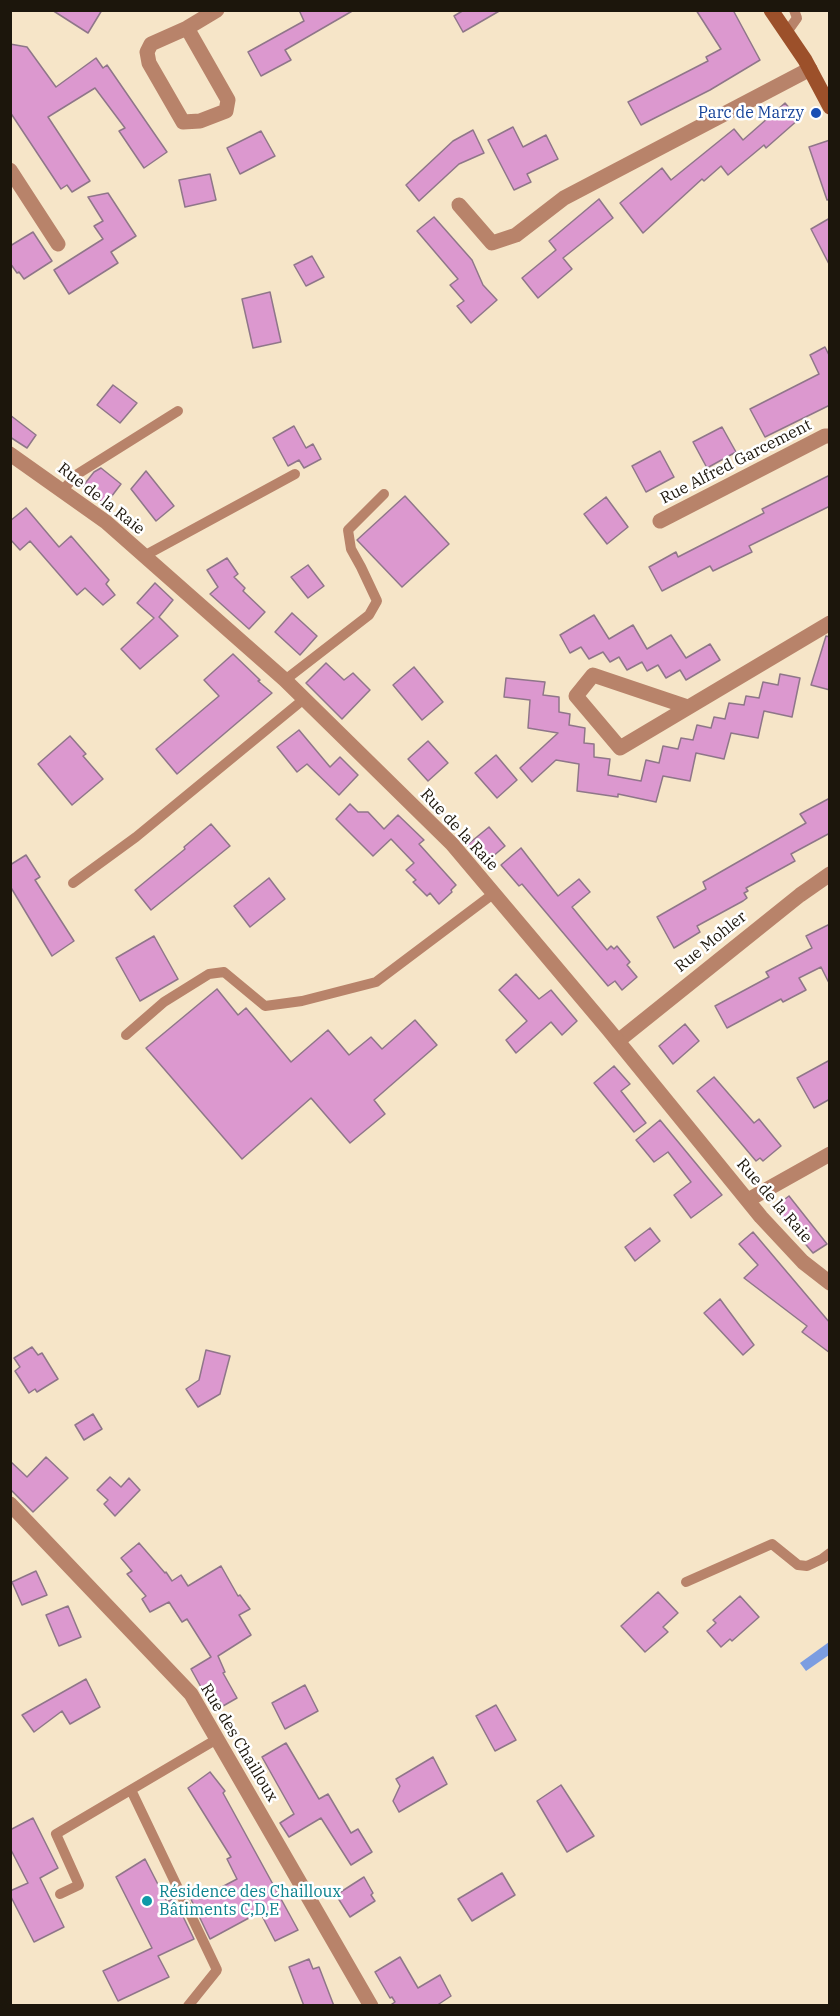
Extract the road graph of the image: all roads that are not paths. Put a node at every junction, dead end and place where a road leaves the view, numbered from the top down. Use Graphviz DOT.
graph roads {
  1 [pos="217,10"];
  2 [pos="771,10"];
  3 [pos="794,10"];
  4 [pos="187,28"];
  5 [pos="787,32"];
  6 [pos="810,69"];
  7 [pos="830,106"];
  8 [pos="10,170"];
  9 [pos="459,205"];
  10 [pos="58,244"];
  11 [pos="178,411"];
  12 [pos="830,436"];
  13 [pos="10,454"];
  14 [pos="295,474"];
  15 [pos="62,491"];
  16 [pos="384,494"];
  17 [pos="660,521"];
  18 [pos="144,556"];
  19 [pos="830,623"];
  20 [pos="285,680"];
  21 [pos="304,699"];
  22 [pos="688,707"];
  23 [pos="830,874"];
  24 [pos="73,883"];
  25 [pos="493,894"];
  26 [pos="126,1035"];
  27 [pos="618,1041"];
  28 [pos="830,1154"];
  29 [pos="748,1200"];
  30 [pos="830,1283"];
  31 [pos="10,1504"];
  32 [pos="830,1553"];
  33 [pos="686,1582"];
  34 [pos="217,1739"];
  35 [pos="131,1790"];
  36 [pos="60,1894"];
  37 [pos="188,2006"];
  38 [pos="371,2006"];
  1 -- 4 [label="street"];
  2 -- 5 [label="main road"];
  3 -- 5 [label="lane"];
  4 -- 4 [label="street"];
  5 -- 6 [label="main road"];
  6 -- 7 [label="main road"];
  6 -- 9 [label="street"];
  8 -- 10 [label="street"];
  11 -- 15 [label="lane"];
  12 -- 17 [label="street, Rue Alfred Garcement"];
  13 -- 15 [label="street, Rue de la Raie"];
  14 -- 18 [label="lane"];
  15 -- 18 [label="street, Rue de la Raie"];
  16 -- 20 [label="lane"];
  18 -- 20 [label="street, Rue de la Raie"];
  19 -- 22 [label="street"];
  20 -- 21 [label="street, Rue de la Raie"];
  21 -- 24 [label="lane"];
  21 -- 25 [label="street, Rue de la Raie"];
  22 -- 22 [label="street"];
  23 -- 27 [label="street, Rue Mohler"];
  25 -- 26 [label="lane"];
  25 -- 27 [label="street, Rue de la Raie"];
  27 -- 29 [label="street, Rue de la Raie"];
  28 -- 29 [label="street"];
  29 -- 30 [label="street, Rue de la Raie"];
  31 -- 34 [label="street, Rue des Chailloux"];
  32 -- 33 [label="lane"];
  34 -- 35 [label="lane"];
  34 -- 38 [label="street, Rue des Chailloux"];
  35 -- 36 [label="lane"];
  35 -- 37 [label="lane"];
}
